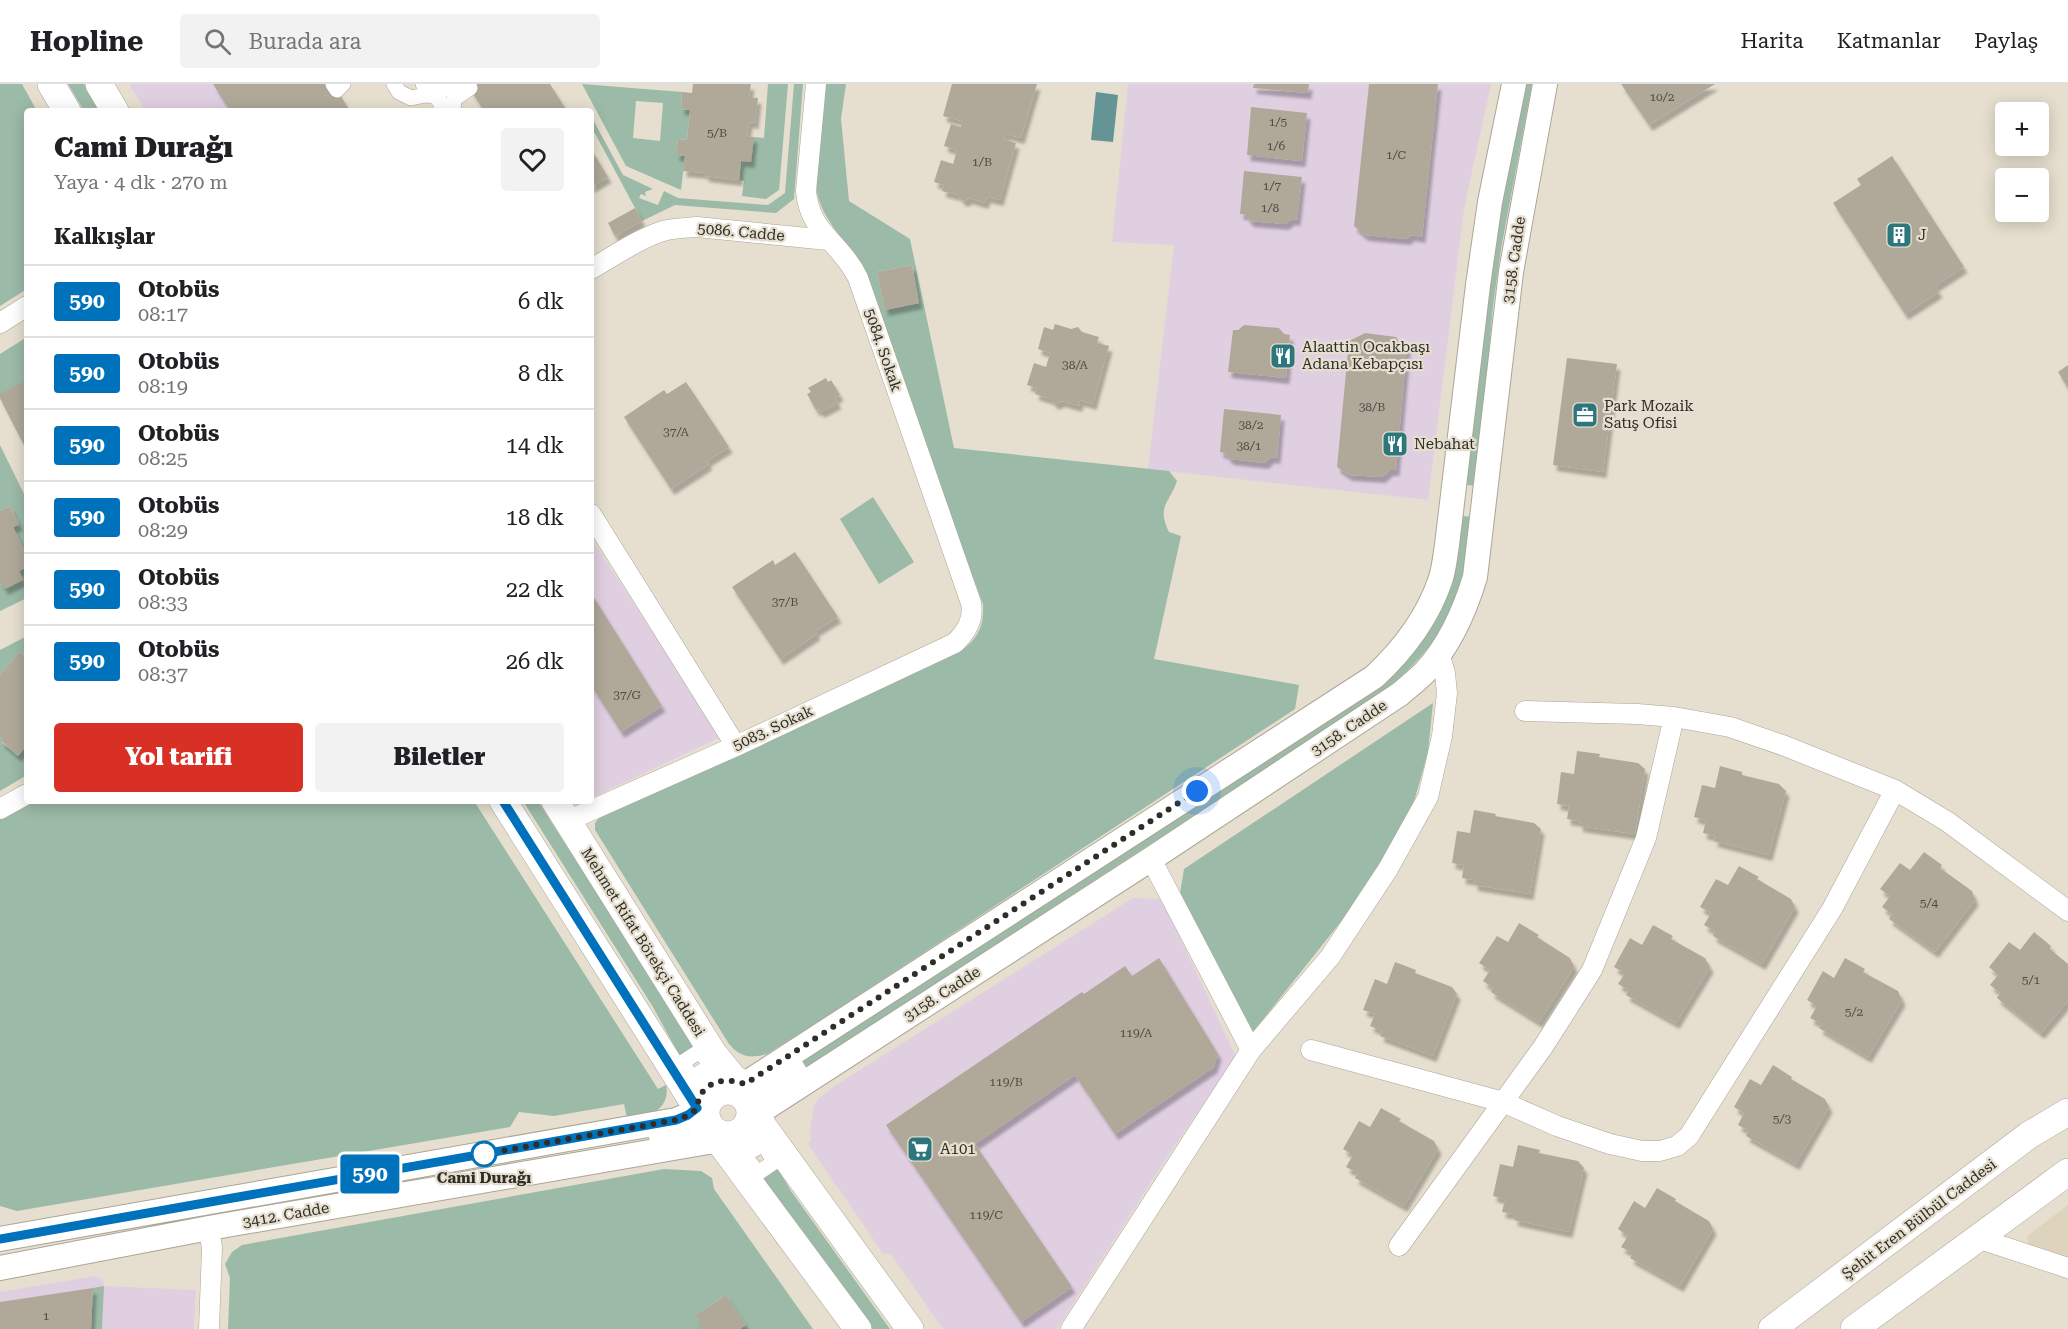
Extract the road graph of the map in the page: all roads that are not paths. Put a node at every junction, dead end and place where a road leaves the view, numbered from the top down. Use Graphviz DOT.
graph roads {
  1 [pos="51,84"];
  2 [pos="99,84"];
  3 [pos="333,84"];
  4 [pos="343,84"];
  5 [pos="394,84"];
  6 [pos="423,84"];
  7 [pos="460,84"];
  8 [pos="467,84"];
  9 [pos="816,84"];
  10 [pos="1514,84"];
  11 [pos="1545,84"];
  12 [pos="65,108"];
  13 [pos="113,108"];
  14 [pos="441,108"];
  15 [pos="453,108"];
  16 [pos="828,240"];
  17 [pos="594,267"];
  18 [pos="24,309"];
  19 [pos="0,323"];
  20 [pos="1452,498"];
  21 [pos="1485,502"];
  22 [pos="594,519"];
  23 [pos="970,622"];
  24 [pos="1439,654"];
  25 [pos="1526,711"];
  26 [pos="1674,717"];
  27 [pos="736,746"];
  28 [pos="1895,790"];
  29 [pos="24,796"];
  30 [pos="594,799"];
  31 [pos="505,804"];
  32 [pos="580,804"];
  33 [pos="0,809"];
  34 [pos="561,811"];
  35 [pos="1152,859"];
  36 [pos="2068,911"];
  37 [pos="1251,1050"];
  38 [pos="1311,1050"];
  39 [pos="747,1083"];
  40 [pos="1503,1102"];
  41 [pos="697,1108"];
  42 [pos="2068,1112"];
  43 [pos="761,1117"];
  44 [pos="721,1138"];
  45 [pos="2068,1172"];
  46 [pos="203,1203"];
  47 [pos="209,1228"];
  48 [pos="1977,1238"];
  49 [pos="0,1239"];
  50 [pos="1399,1246"];
  51 [pos="0,1268"];
  52 [pos="2068,1268"];
  53 [pos="208,1329"];
  54 [pos="858,1329"];
  55 [pos="910,1329"];
  56 [pos="1071,1329"];
  57 [pos="1772,1329"];
  58 [pos="1854,1329"];
  1 -- 12 [label="main road"];
  2 -- 13 [label="main road"];
  3 -- 4 [label="street"];
  5 -- 14 [label="street"];
  6 -- 7 [label="street"];
  8 -- 15 [label="street"];
  9 -- 16 [label="street, 5084. Sokak"];
  10 -- 20 [label="street, 3158. Cadde"];
  11 -- 21 [label="street, 3158. Cadde"];
  16 -- 17 [label="street, 5086. Cadde"];
  16 -- 23 [label="street, 5084. Sokak"];
  18 -- 19 [label="street"];
  20 -- 21 [label="street"];
  20 -- 39 [label="street, 3158. Cadde"];
  21 -- 24 [label="street, 3158. Cadde"];
  22 -- 27 [label="street"];
  23 -- 27 [label="street, 5083. Sokak"];
  24 -- 35 [label="street, 3158. Cadde"];
  24 -- 37 [label="street"];
  25 -- 26 [label="street"];
  26 -- 28 [label="street"];
  26 -- 40 [label="street"];
  27 -- 30 [label="street, 5083. Sokak"];
  28 -- 36 [label="street"];
  28 -- 40 [label="street"];
  29 -- 33 [label="street"];
  31 -- 41 [label="main road"];
  32 -- 34 [label="street, 5083. Sokak"];
  34 -- 39 [label="main road, Mehmet Rifat Börekçi Caddesi"];
  35 -- 37 [label="street"];
  35 -- 43 [label="street, 3158. Cadde"];
  37 -- 56 [label="street"];
  38 -- 40 [label="street"];
  39 -- 41 [label="main road"];
  39 -- 43 [label="main road"];
  40 -- 50 [label="street"];
  41 -- 44 [label="main road"];
  41 -- 46 [label="street, 3412. Cadde"];
  42 -- 57 [label="main road, Şehit Eren Bülbül Caddesi"];
  43 -- 44 [label="main road"];
  43 -- 55 [label="main road"];
  44 -- 47 [label="street, 3412. Cadde"];
  44 -- 54 [label="main road"];
  45 -- 48 [label="main road"];
  46 -- 47 [label="street"];
  46 -- 49 [label="street, 3412. Cadde"];
  47 -- 51 [label="street, 3412. Cadde"];
  47 -- 53 [label="street"];
  48 -- 52 [label="street"];
  48 -- 58 [label="main road"];
}
